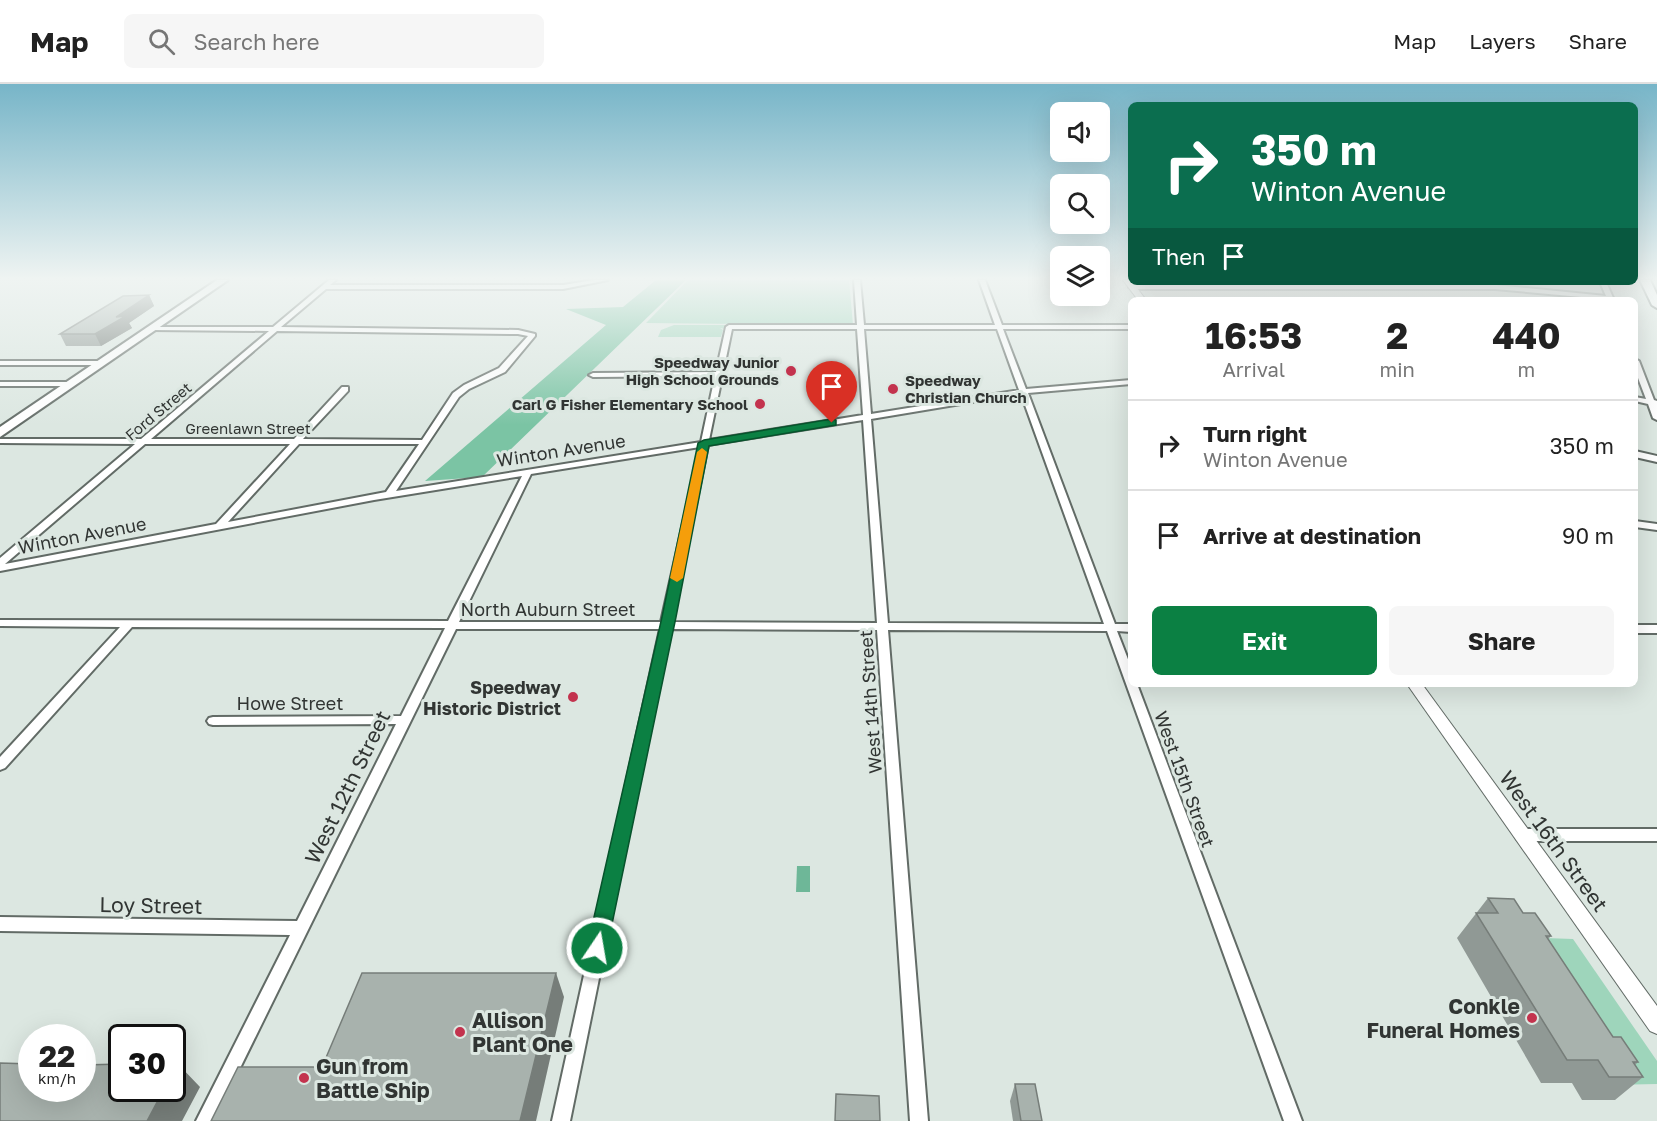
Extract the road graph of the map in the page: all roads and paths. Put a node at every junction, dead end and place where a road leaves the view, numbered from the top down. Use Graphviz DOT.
graph roads {
  1 [pos="151,328"];
  2 [pos="219,328"];
  3 [pos="276,328"];
  4 [pos="729,328"];
  5 [pos="861,328"];
  6 [pos="1001,328"];
  7 [pos="273,331"];
  8 [pos="0,363"];
  9 [pos="101,363"];
  10 [pos="1638,368"];
  11 [pos="593,375"];
  12 [pos="719,375"];
  13 [pos="1128,382"];
  14 [pos="0,384"];
  15 [pos="71,384"];
  16 [pos="345,389"];
  17 [pos="1024,392"];
  18 [pos="1638,400"];
  19 [pos="1654,403"];
  20 [pos="868,417"];
  21 [pos="1657,418"];
  22 [pos="0,433"];
  23 [pos="0,441"];
  24 [pos="143,441"];
  25 [pos="295,442"];
  26 [pos="424,442"];
  27 [pos="704,443"];
  28 [pos="1638,455"];
  29 [pos="1657,459"];
  30 [pos="528,472"];
  31 [pos="389,495"];
  32 [pos="1638,524"];
  33 [pos="220,525"];
  34 [pos="1657,527"];
  35 [pos="0,563"];
  36 [pos="0,568"];
  37 [pos="0,623"];
  38 [pos="130,623"];
  39 [pos="450,625"];
  40 [pos="667,626"];
  41 [pos="883,626"];
  42 [pos="1110,628"];
  43 [pos="1128,628"];
  44 [pos="1638,629"];
  45 [pos="1657,629"];
  46 [pos="1128,676"];
  47 [pos="1132,687"];
  48 [pos="1416,687"];
  49 [pos="403,720"];
  50 [pos="213,721"];
  51 [pos="0,765"];
  52 [pos="1522,834"];
  53 [pos="1657,834"];
  54 [pos="0,924"];
  55 [pos="301,928"];
  56 [pos="1657,1024"];
  57 [pos="205,1121"];
  58 [pos="561,1121"];
  59 [pos="919,1121"];
  60 [pos="1293,1121"];
  1 -- 9 [label="main road"];
  2 -- 7 [label="street"];
  3 -- 7 [label="street, Ford Street"];
  4 -- 12 [label="street"];
  5 -- 20 [label="street, West 14th Street"];
  6 -- 17 [label="street, West 15th Street"];
  7 -- 24 [label="street, Ford Street"];
  7 -- 26 [label="street"];
  8 -- 9 [label="street"];
  9 -- 15 [label="main road"];
  10 -- 19 [label="street"];
  11 -- 12 [label="street"];
  12 -- 27 [label="street"];
  13 -- 17 [label="street, Winton Avenue"];
  14 -- 15 [label="street"];
  15 -- 22 [label="main road"];
  16 -- 25 [label="street"];
  17 -- 20 [label="street, Winton Avenue"];
  17 -- 42 [label="street, West 15th Street"];
  18 -- 19 [label="street"];
  19 -- 21 [label="street"];
  20 -- 27 [label="street, Winton Avenue"];
  20 -- 41 [label="street, West 14th Street"];
  23 -- 24 [label="street, Greenlawn Street"];
  24 -- 25 [label="street, Greenlawn Street"];
  24 -- 35 [label="street, Ford Street"];
  25 -- 26 [label="street, Greenlawn Street"];
  25 -- 33 [label="street"];
  26 -- 31 [label="street"];
  27 -- 30 [label="street, Winton Avenue"];
  27 -- 40 [label="street"];
  28 -- 29 [label="street"];
  30 -- 31 [label="street, Winton Avenue"];
  30 -- 39 [label="street, West 12th Street"];
  31 -- 33 [label="street, Winton Avenue"];
  32 -- 34 [label="street"];
  33 -- 36 [label="street, Winton Avenue"];
  37 -- 38 [label="street, North Auburn Street"];
  38 -- 39 [label="street, North Auburn Street"];
  38 -- 51 [label="street"];
  39 -- 40 [label="street, North Auburn Street"];
  39 -- 49 [label="street, West 12th Street"];
  40 -- 41 [label="street, North Auburn Street"];
  40 -- 58 [label="street"];
  41 -- 42 [label="street, North Auburn Street"];
  41 -- 59 [label="street, West 14th Street"];
  42 -- 43 [label="street, North Auburn Street"];
  42 -- 46 [label="street, West 15th Street"];
  44 -- 45 [label="street"];
  47 -- 60 [label="street, West 15th Street"];
  48 -- 52 [label="street, West 16th Street"];
  49 -- 50 [label="street, Howe Street"];
  49 -- 55 [label="street, West 12th Street"];
  52 -- 53 [label="street"];
  52 -- 56 [label="street, West 16th Street"];
  54 -- 55 [label="street, Loy Street"];
  55 -- 57 [label="street, West 12th Street"];
}
